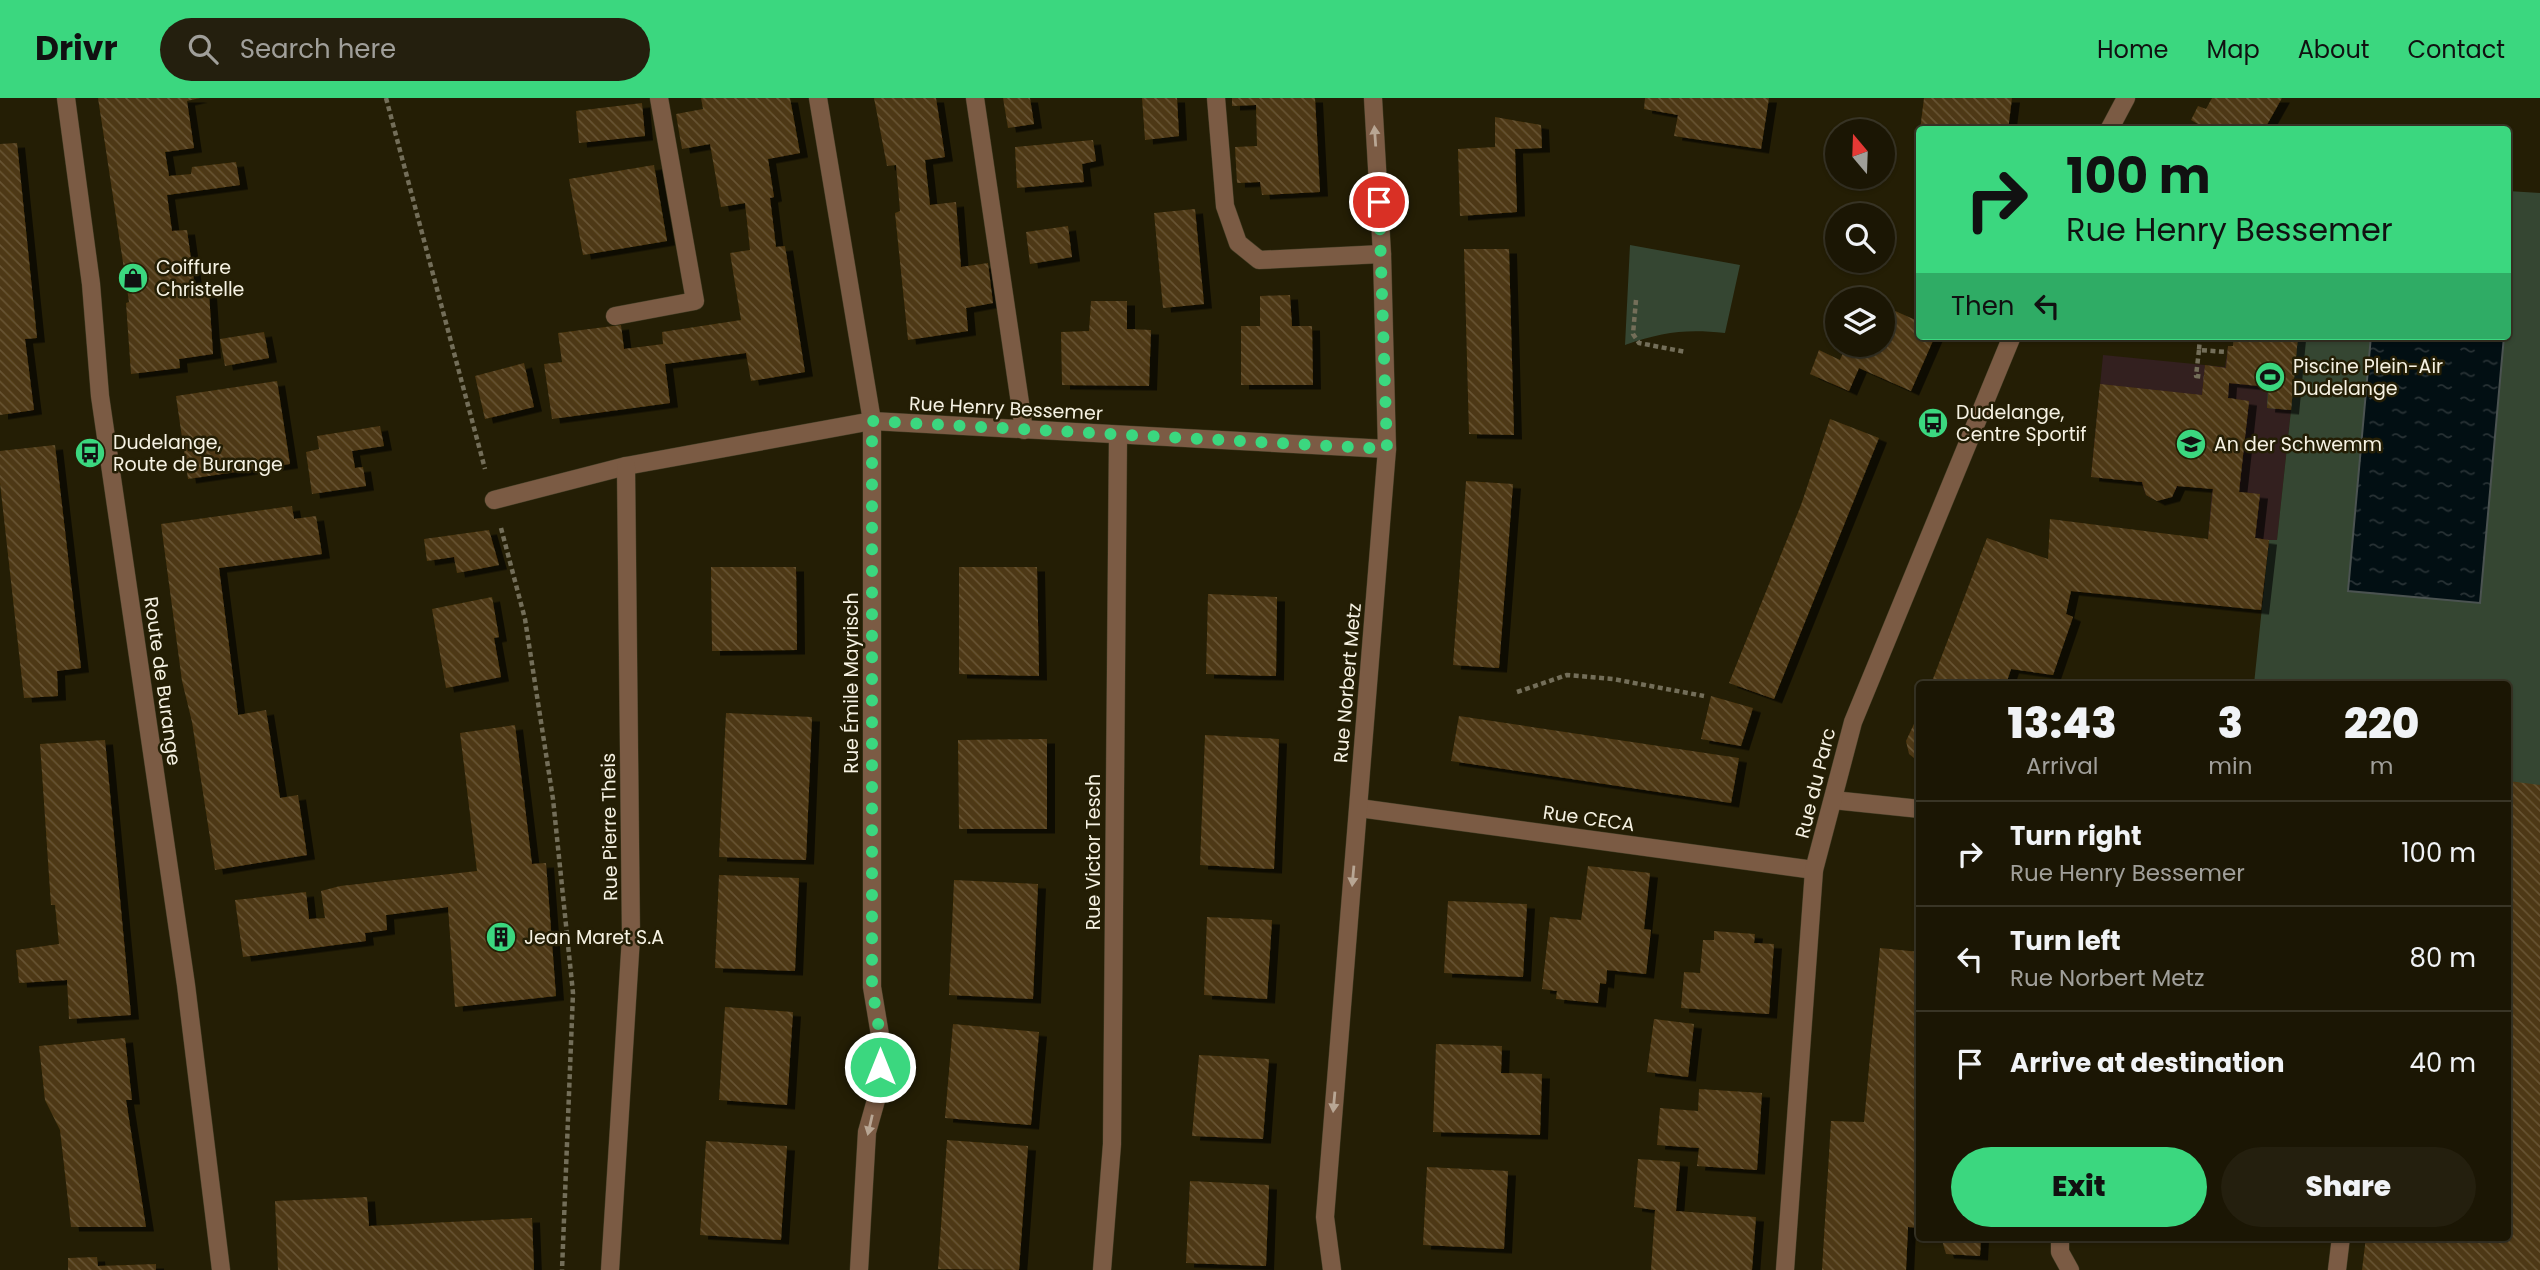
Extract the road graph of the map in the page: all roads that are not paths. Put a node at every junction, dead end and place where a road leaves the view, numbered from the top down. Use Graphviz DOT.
graph roads {
  1 [pos="66,98"];
  2 [pos="659,98"];
  3 [pos="818,98"];
  4 [pos="975,98"];
  5 [pos="1216,98"];
  6 [pos="1373,98"];
  7 [pos="2126,98"];
  8 [pos="2111,126"];
  9 [pos="1382,254"];
  10 [pos="615,316"];
  11 [pos="2010,340"];
  12 [pos="872,421"];
  13 [pos="1024,429"];
  14 [pos="1118,435"];
  15 [pos="1387,449"];
  16 [pos="626,466"];
  17 [pos="494,500"];
  18 [pos="1833,800"];
  19 [pos="1359,808"];
  20 [pos="1916,809"];
  21 [pos="1814,870"];
  22 [pos="2060,1241"];
  23 [pos="2341,1241"];
  24 [pos="221,1270"];
  25 [pos="610,1270"];
  26 [pos="859,1270"];
  27 [pos="1102,1270"];
  28 [pos="1332,1270"];
  29 [pos="1785,1270"];
  30 [pos="2070,1270"];
  31 [pos="2337,1270"];
  1 -- 24 [label="street, Route de Burange"];
  2 -- 10 [label="street"];
  3 -- 12 [label="street, Rue Émile Mayrisch"];
  4 -- 13 [label="street"];
  5 -- 9 [label="street"];
  9 -- 6 [label="street, Rue Norbert Metz, one-way"];
  7 -- 8 [label="street"];
  9 -- 15 [label="street, Rue Norbert Metz"];
  11 -- 18 [label="street, Rue du Parc"];
  12 -- 13 [label="street, Rue Henry Bessemer"];
  12 -- 16 [label="street, Rue Henry Bessemer"];
  12 -- 26 [label="street, Rue Émile Mayrisch, one-way"];
  13 -- 14 [label="street, Rue Henry Bessemer"];
  14 -- 15 [label="street, Rue Henry Bessemer"];
  14 -- 27 [label="street, Rue Victor Tesch"];
  15 -- 19 [label="street, Rue Norbert Metz"];
  16 -- 17 [label="street, Rue Henry Bessemer"];
  16 -- 25 [label="street, Rue Pierre Theis"];
  18 -- 20 [label="street"];
  18 -- 21 [label="street, Rue du Parc"];
  19 -- 21 [label="street, Rue CECA"];
  19 -- 28 [label="street, Rue Norbert Metz, one-way"];
  21 -- 29 [label="street, Rue du Parc"];
  22 -- 30 [label="street"];
  23 -- 31 [label="street"];
}
